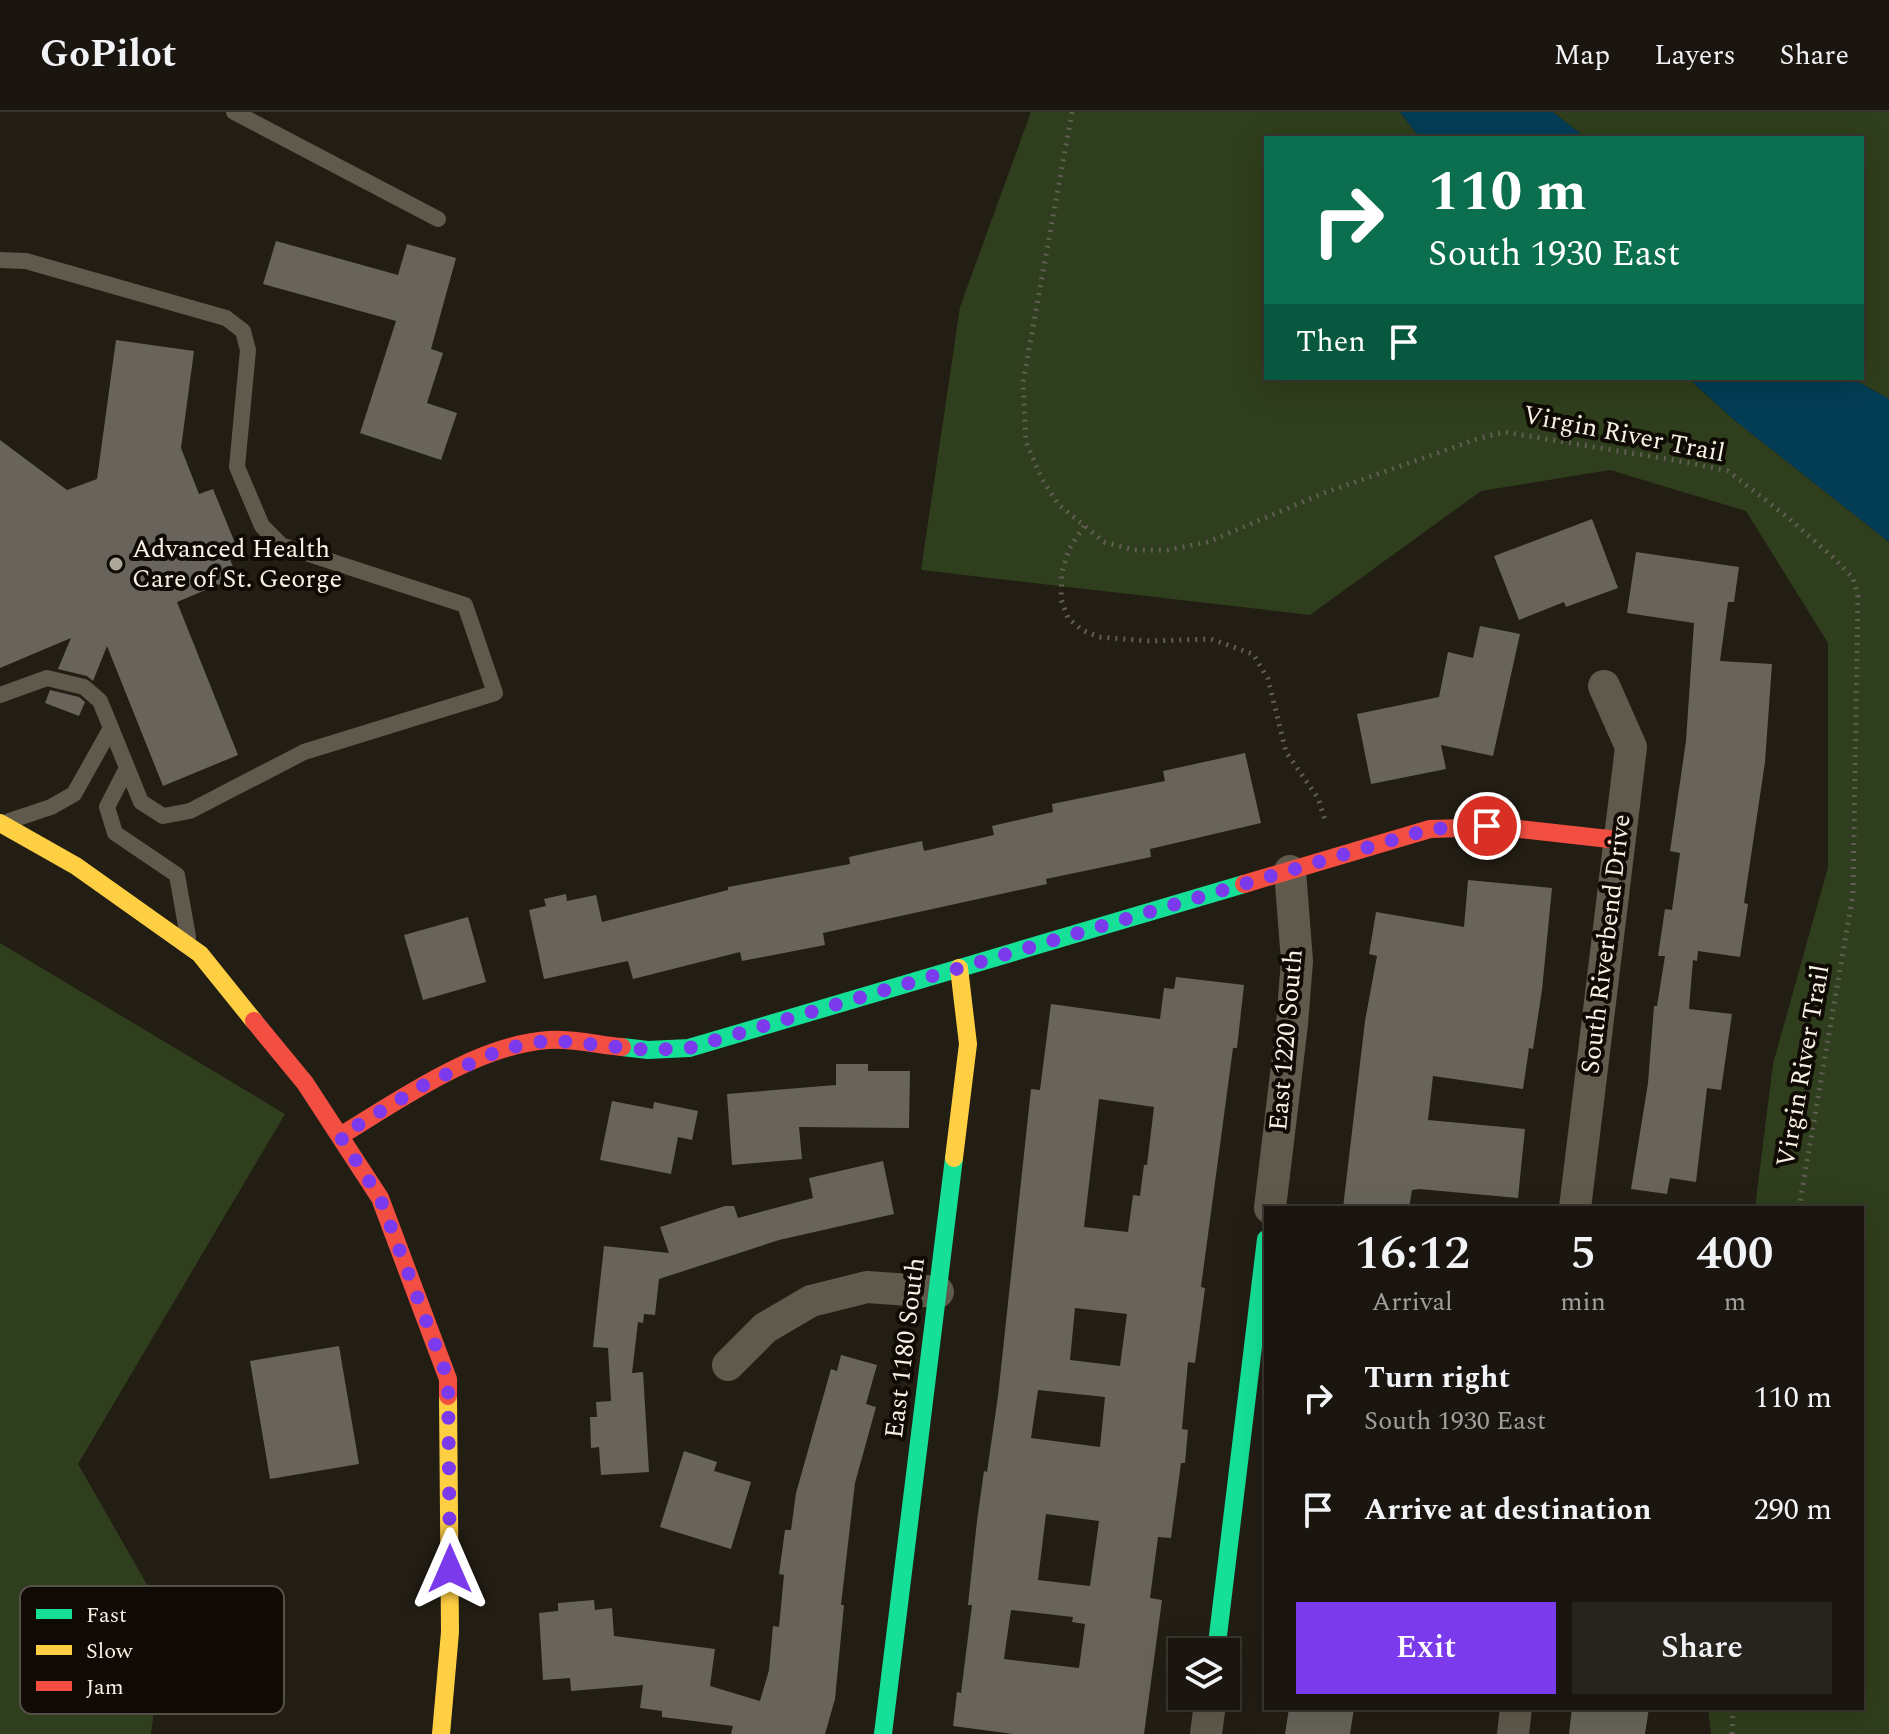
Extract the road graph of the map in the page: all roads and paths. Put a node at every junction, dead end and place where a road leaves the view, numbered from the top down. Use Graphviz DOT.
graph roads {
  1 [pos="234,112"];
  2 [pos="1072,112"];
  3 [pos="438,219"];
  4 [pos="0,260"];
  5 [pos="1084,526"];
  6 [pos="1604,686"];
  7 [pos="0,695"];
  8 [pos="111,728"];
  9 [pos="127,768"];
  10 [pos="1,824"];
  11 [pos="1330,835"];
  12 [pos="1618,840"];
  13 [pos="1290,871"];
  14 [pos="189,946"];
  15 [pos="959,968"];
  16 [pos="340,1136"];
  17 [pos="1270,1206"];
  18 [pos="1575,1206"];
  19 [pos="1799,1206"];
  20 [pos="1264,1256"];
  21 [pos="938,1292"];
  22 [pos="728,1365"];
  23 [pos="1218,1638"];
  24 [pos="1209,1710"];
  25 [pos="1516,1710"];
  26 [pos="1733,1710"];
  27 [pos="441,1734"];
  28 [pos="883,1734"];
  29 [pos="1206,1734"];
  30 [pos="1513,1734"];
  31 [pos="1732,1734"];
  1 -- 3 [label="lane"];
  2 -- 5 [label="path, Virgin River Trail"];
  4 -- 9 [label="lane"];
  5 -- 11 [label="path"];
  5 -- 19 [label="path, Virgin River Trail"];
  6 -- 12 [label="street, South Riverbend Drive"];
  7 -- 8 [label="lane"];
  8 -- 9 [label="lane"];
  8 -- 10 [label="lane"];
  9 -- 14 [label="lane"];
  10 -- 14 [label="street"];
  12 -- 13 [label="street"];
  12 -- 18 [label="street, South Riverbend Drive"];
  13 -- 15 [label="street"];
  13 -- 17 [label="street, East 1220 South"];
  14 -- 16 [label="street"];
  15 -- 16 [label="street"];
  15 -- 21 [label="street, East 1180 South"];
  16 -- 27 [label="street"];
  20 -- 23 [label="street"];
  21 -- 22 [label="street"];
  21 -- 28 [label="street, East 1180 South"];
  24 -- 29 [label="street"];
  25 -- 30 [label="street"];
  26 -- 31 [label="path"];
}
